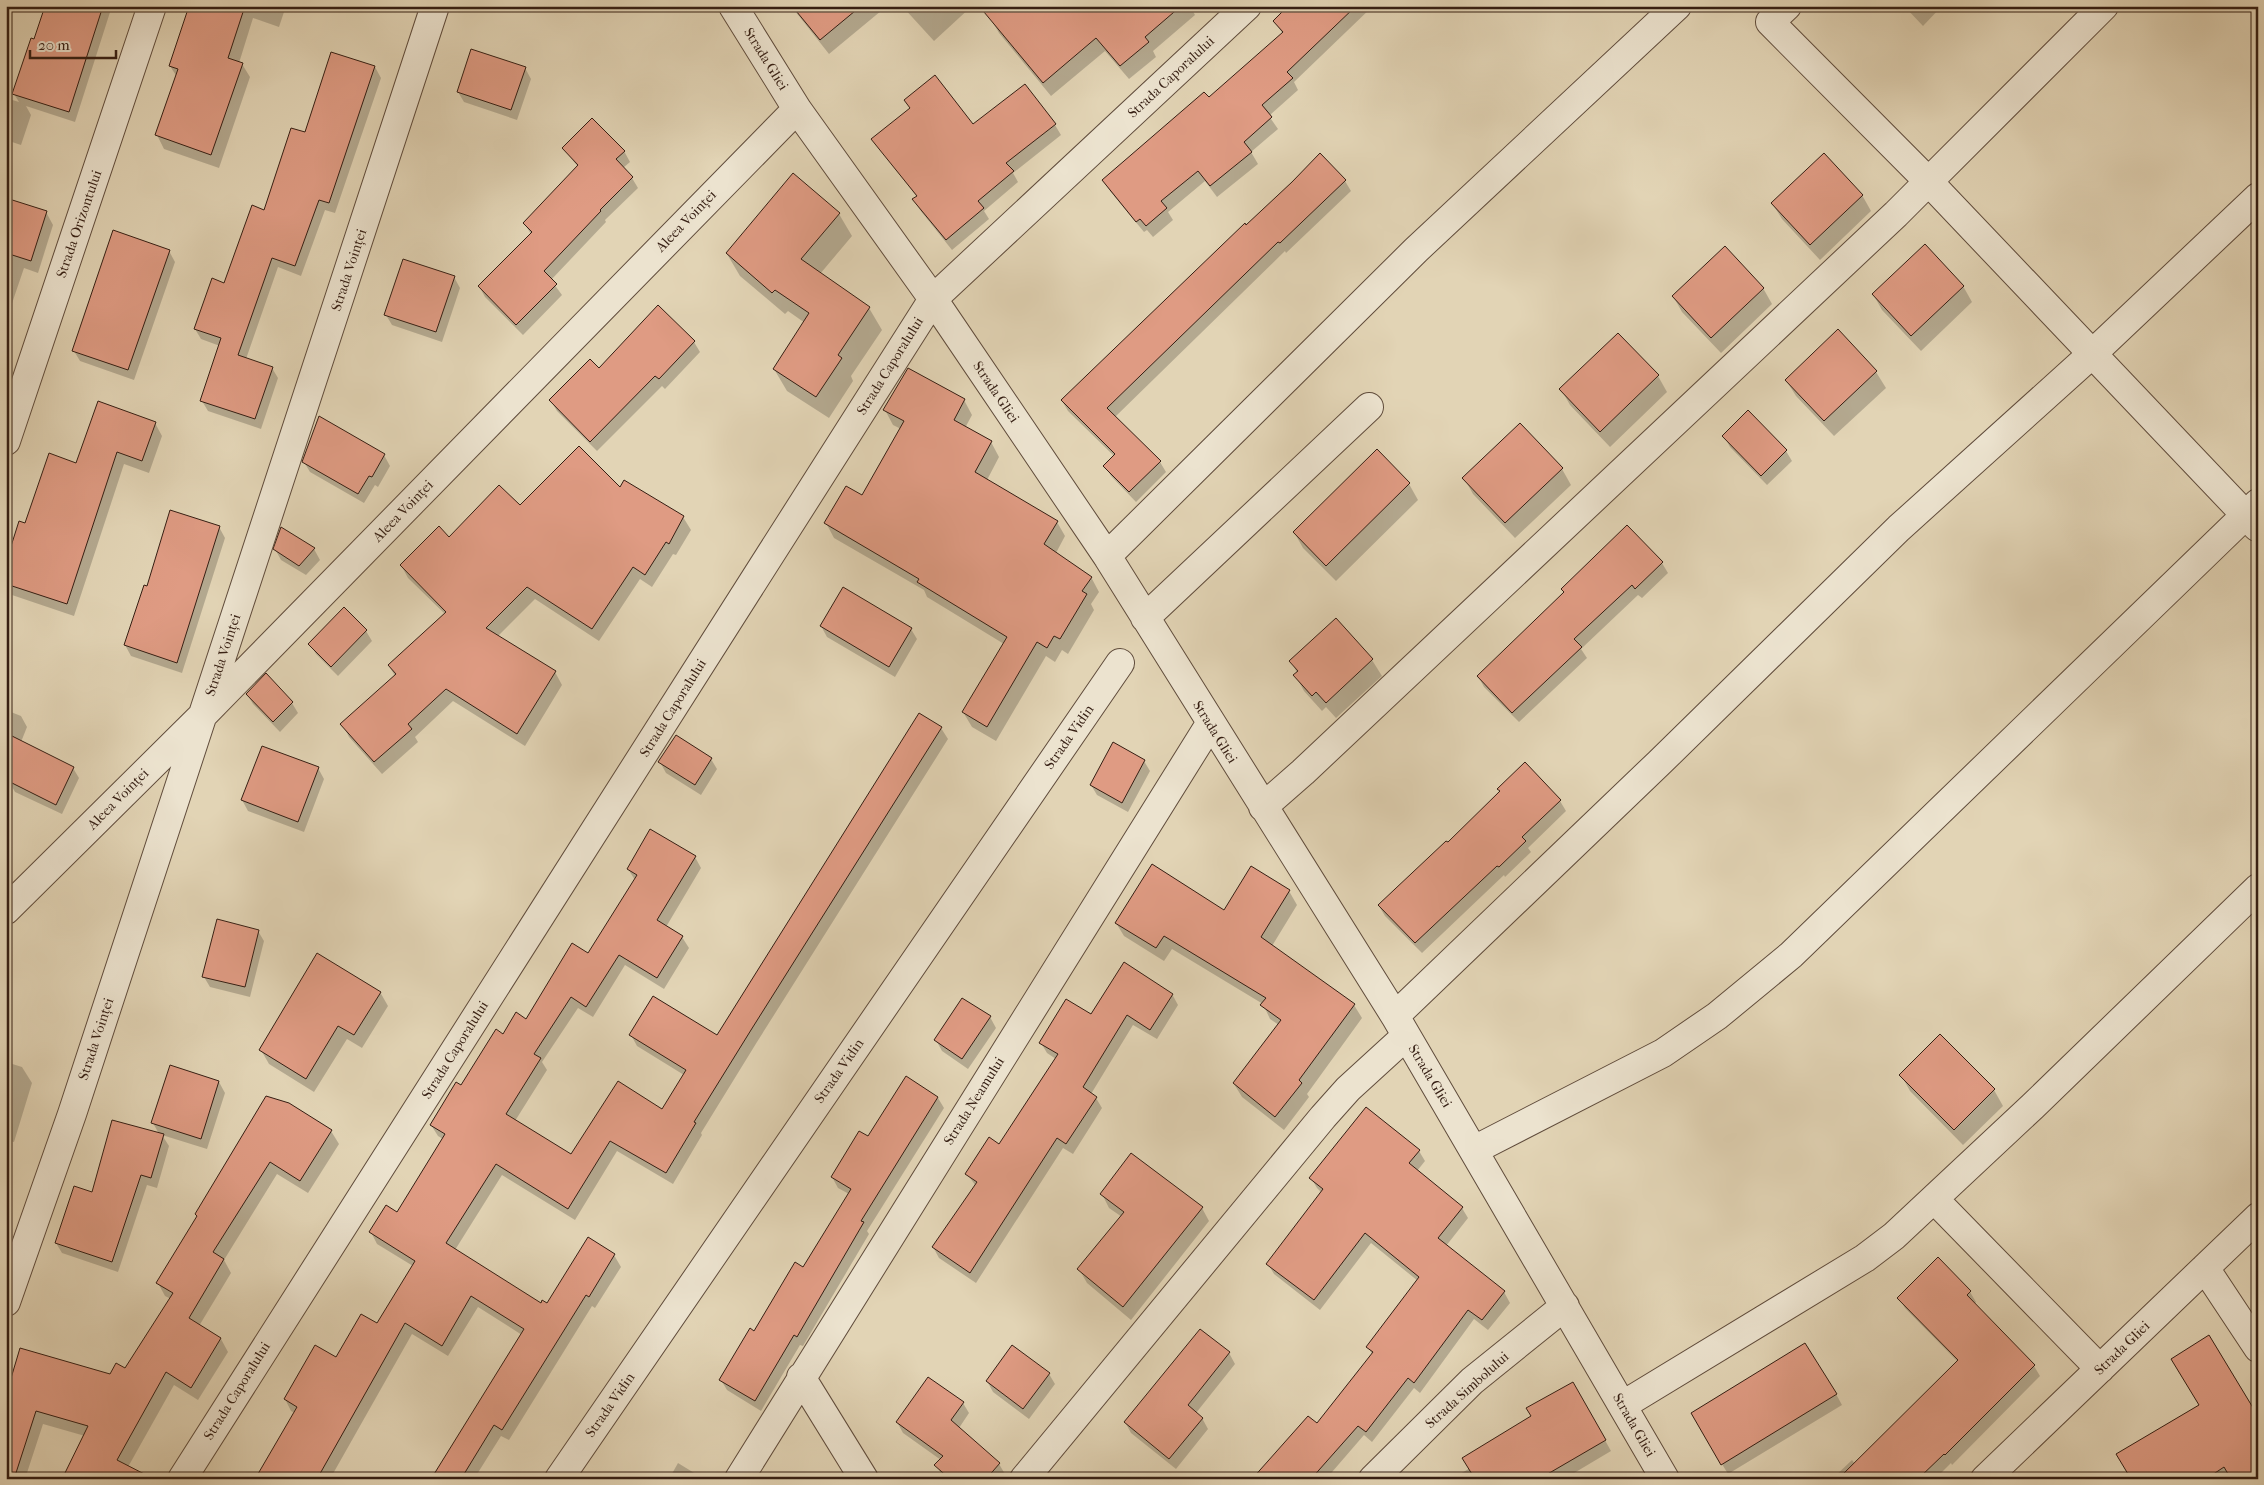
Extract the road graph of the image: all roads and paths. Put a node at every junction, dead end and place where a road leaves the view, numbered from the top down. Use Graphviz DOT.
graph roads {
  1 [pos="152,6"];
  2 [pos="435,6"];
  3 [pos="1247,6"];
  4 [pos="1677,6"];
  5 [pos="1787,6"];
  6 [pos="2104,6"];
  7 [pos="735,7"];
  8 [pos="797,109"];
  9 [pos="1928,182"];
  10 [pos="2258,197"];
  11 [pos="933,299"];
  12 [pos="2092,354"];
  13 [pos="1369,407"];
  14 [pos="6,441"];
  15 [pos="2253,516"];
  16 [pos="1107,556"];
  17 [pos="1145,618"];
  18 [pos="1120,663"];
  19 [pos="203,715"];
  20 [pos="1210,724"];
  21 [pos="1263,807"];
  22 [pos="2258,888"];
  23 [pos="6,910"];
  24 [pos="1401,1026"];
  25 [pos="1474,1150"];
  26 [pos="1934,1199"];
  27 [pos="2258,1217"];
  28 [pos="2205,1268"];
  29 [pos="6,1302"];
  30 [pos="1565,1306"];
  31 [pos="2258,1348"];
  32 [pos="2100,1369"];
  33 [pos="801,1377"];
  34 [pos="1623,1406"];
  35 [pos="182,1479"];
  36 [pos="559,1479"];
  37 [pos="739,1479"];
  38 [pos="864,1479"];
  39 [pos="1024,1479"];
  40 [pos="1373,1479"];
  41 [pos="1665,1479"];
  42 [pos="1986,1479"];
  1 -- 14 [label="street, Strada Orizontului"];
  2 -- 19 [label="street, Strada Voinței"];
  3 -- 11 [label="street, Strada Caporalului"];
  4 -- 16 [label="street"];
  5 -- 9 [label="street"];
  6 -- 9 [label="street"];
  7 -- 8 [label="street, Strada Gliei"];
  8 -- 11 [label="street, Strada Gliei"];
  8 -- 19 [label="street, Aleea Voinței"];
  9 -- 12 [label="street"];
  9 -- 21 [label="street"];
  10 -- 12 [label="street"];
  11 -- 16 [label="street, Strada Gliei"];
  11 -- 35 [label="street, Strada Caporalului"];
  12 -- 15 [label="street"];
  12 -- 24 [label="street"];
  13 -- 17 [label="street"];
  15 -- 25 [label="street"];
  16 -- 17 [label="street, Strada Gliei"];
  17 -- 20 [label="street, Strada Gliei"];
  18 -- 36 [label="street, Strada Vidin"];
  19 -- 23 [label="street, Aleea Voinței"];
  19 -- 29 [label="street, Strada Voinței"];
  20 -- 21 [label="street, Strada Gliei"];
  20 -- 33 [label="street, Strada Neamului"];
  21 -- 24 [label="street, Strada Gliei"];
  22 -- 26 [label="street"];
  24 -- 25 [label="street, Strada Gliei"];
  24 -- 39 [label="street"];
  25 -- 30 [label="street, Strada Gliei"];
  26 -- 32 [label="street"];
  26 -- 34 [label="street"];
  27 -- 28 [label="street, Strada Gliei"];
  28 -- 31 [label="street"];
  28 -- 32 [label="street, Strada Gliei"];
  30 -- 34 [label="street, Strada Gliei"];
  30 -- 40 [label="street, Strada Simbolului"];
  32 -- 42 [label="street, Strada Gliei"];
  33 -- 37 [label="street, Strada Neamului"];
  33 -- 38 [label="street"];
  34 -- 41 [label="street, Strada Gliei"];
}
